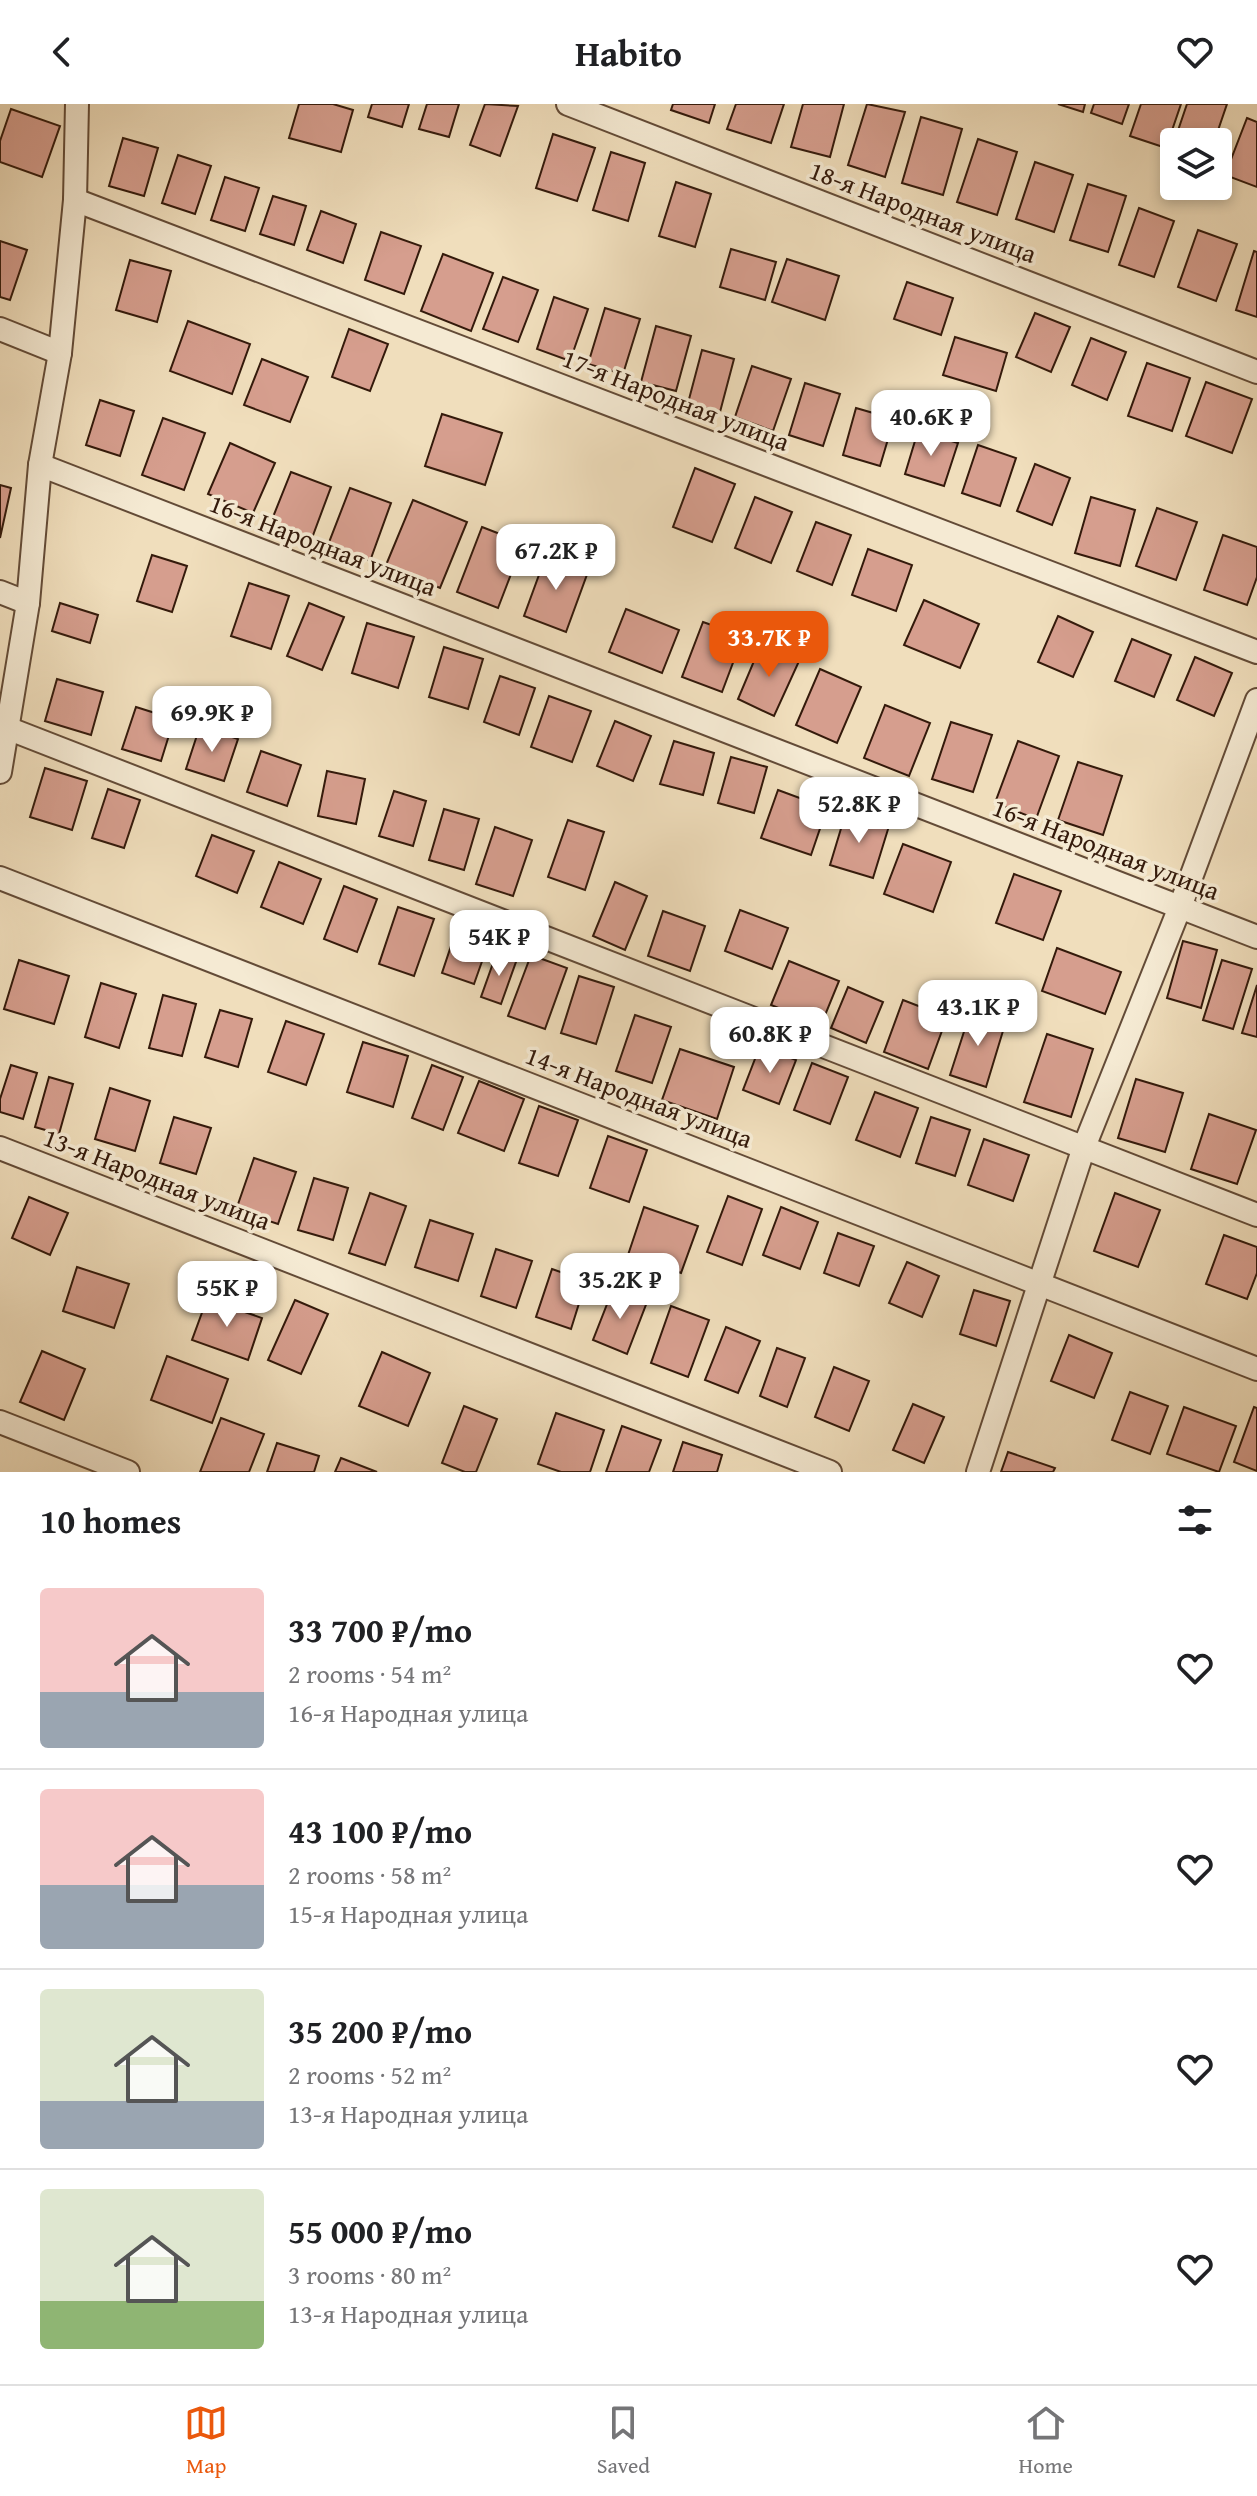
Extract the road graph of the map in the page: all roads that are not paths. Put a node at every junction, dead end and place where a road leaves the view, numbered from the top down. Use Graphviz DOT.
graph roads {
  1 [pos="77,104"];
  2 [pos="568,104"];
  3 [pos="75,200"];
  4 [pos="0,329"];
  5 [pos="60,353"];
  6 [pos="1257,372"];
  7 [pos="40,465"];
  8 [pos="0,592"];
  9 [pos="28,603"];
  10 [pos="1257,652"];
  11 [pos="1257,700"];
  12 [pos="7,728"];
  13 [pos="0,772"];
  14 [pos="0,878"];
  15 [pos="1180,907"];
  16 [pos="1257,937"];
  17 [pos="1084,1147"];
  18 [pos="0,1148"];
  19 [pos="1257,1215"];
  20 [pos="1039,1283"];
  21 [pos="1257,1369"];
  22 [pos="0,1422"];
  23 [pos="128,1472"];
  24 [pos="830,1472"];
  25 [pos="978,1472"];
  1 -- 3 [label="street"];
  2 -- 6 [label="street, 18-я Народная улица"];
  3 -- 5 [label="street"];
  3 -- 10 [label="street, 17-я Народная улица"];
  4 -- 5 [label="street"];
  5 -- 7 [label="street"];
  7 -- 9 [label="street"];
  7 -- 15 [label="street, 16-я Народная улица"];
  8 -- 9 [label="street"];
  9 -- 12 [label="street"];
  11 -- 15 [label="street"];
  12 -- 13 [label="street"];
  12 -- 17 [label="street"];
  14 -- 20 [label="street, 14-я Народная улица"];
  15 -- 16 [label="street, 16-я Народная улица"];
  15 -- 17 [label="street"];
  17 -- 19 [label="street"];
  17 -- 20 [label="street"];
  18 -- 24 [label="street, 13-я Народная улица"];
  20 -- 21 [label="street, 14-я Народная улица"];
  20 -- 25 [label="street"];
  22 -- 23 [label="street"];
}
